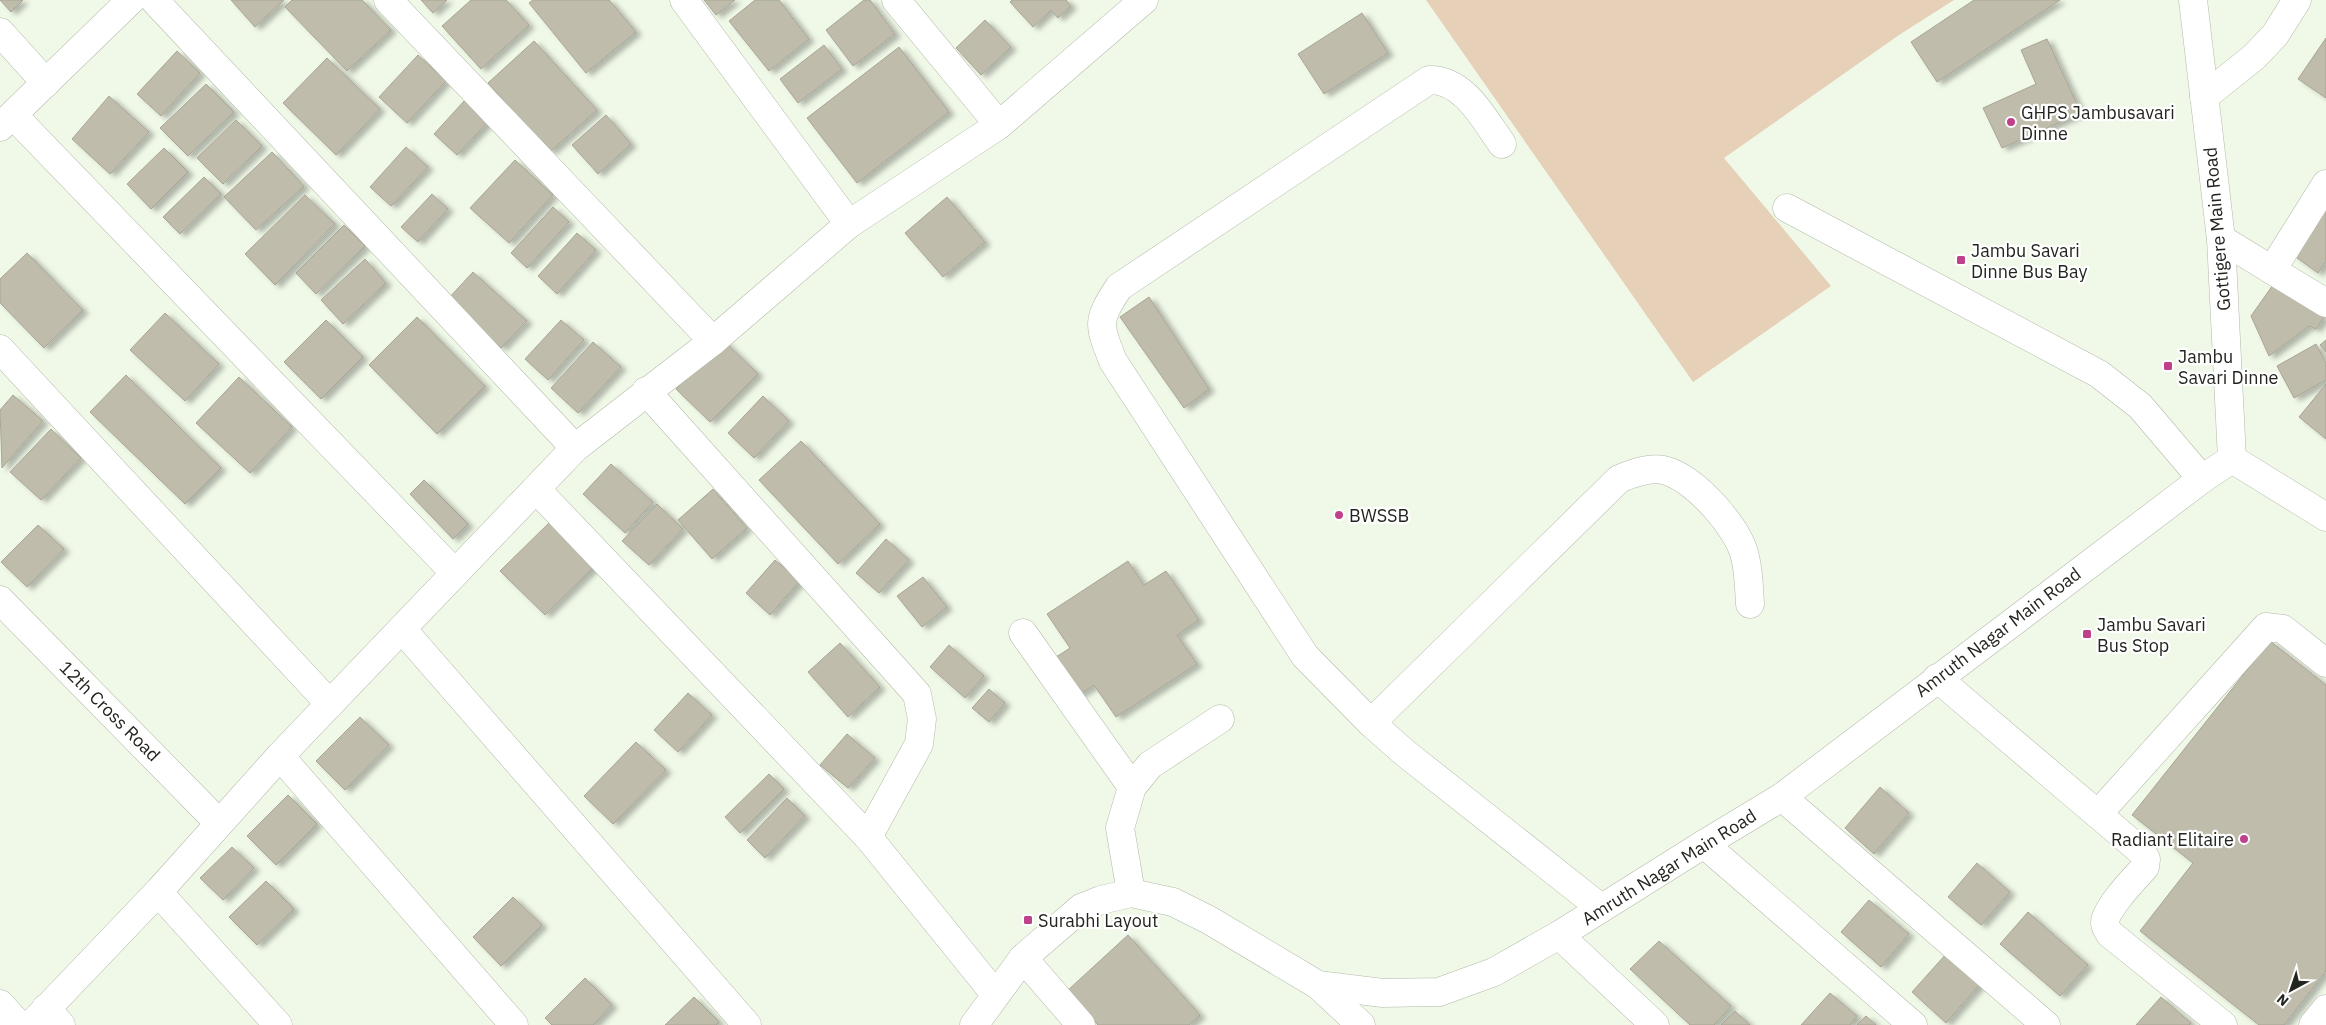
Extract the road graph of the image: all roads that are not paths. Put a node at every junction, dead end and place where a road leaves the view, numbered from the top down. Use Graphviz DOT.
graph roads {
  1 [pos="131,0"];
  2 [pos="154,0"];
  3 [pos="388,0"];
  4 [pos="684,0"];
  5 [pos="896,0"];
  6 [pos="1144,0"];
  7 [pos="2193,0"];
  8 [pos="2297,0"];
  9 [pos="0,32"];
  10 [pos="46,83"];
  11 [pos="2204,97"];
  12 [pos="6,121"];
  13 [pos="999,125"];
  14 [pos="1502,144"];
  15 [pos="2326,184"];
  16 [pos="1787,208"];
  17 [pos="849,224"];
  18 [pos="2221,239"];
  19 [pos="2272,270"];
  20 [pos="2326,304"];
  21 [pos="713,341"];
  22 [pos="0,349"];
  23 [pos="646,391"];
  24 [pos="575,448"];
  25 [pos="2232,459"];
  26 [pos="2202,479"];
  27 [pos="536,489"];
  28 [pos="2326,517"];
  29 [pos="455,573"];
  30 [pos="0,600"];
  31 [pos="1750,604"];
  32 [pos="402,629"];
  33 [pos="1023,633"];
  34 [pos="2326,663"];
  35 [pos="1937,678"];
  36 [pos="330,704"];
  37 [pos="1220,719"];
  38 [pos="1371,723"];
  39 [pos="280,756"];
  40 [pos="1132,787"];
  41 [pos="1782,797"];
  42 [pos="2098,814"];
  43 [pos="219,823"];
  44 [pos="868,837"];
  45 [pos="1704,844"];
  46 [pos="158,892"];
  47 [pos="1131,893"];
  48 [pos="1601,908"];
  49 [pos="1559,935"];
  50 [pos="1023,958"];
  51 [pos="1318,985"];
  52 [pos="995,994"];
  53 [pos="0,1004"];
  54 [pos="2326,1009"];
  55 [pos="46,1019"];
  56 [pos="19,1025"];
  57 [pos="278,1025"];
  58 [pos="514,1025"];
  59 [pos="747,1025"];
  60 [pos="974,1025"];
  61 [pos="1081,1025"];
  62 [pos="1361,1025"];
  63 [pos="1654,1025"];
  64 [pos="1913,1025"];
  65 [pos="2046,1025"];
  66 [pos="2223,1025"];
  67 [pos="2313,1025"];
  1 -- 10 [label="street"];
  2 -- 24 [label="street"];
  3 -- 21 [label="street"];
  4 -- 17 [label="street"];
  5 -- 13 [label="street"];
  6 -- 13 [label="street"];
  7 -- 11 [label="street, Gottigere Main Road"];
  8 -- 11 [label="street"];
  9 -- 10 [label="street"];
  10 -- 12 [label="street"];
  11 -- 18 [label="street, Gottigere Main Road"];
  12 -- 29 [label="street"];
  13 -- 17 [label="street"];
  14 -- 38 [label="street"];
  15 -- 19 [label="street"];
  16 -- 26 [label="street"];
  17 -- 21 [label="street"];
  18 -- 19 [label="street"];
  18 -- 25 [label="street, Gottigere Main Road"];
  19 -- 20 [label="street"];
  21 -- 23 [label="street"];
  22 -- 36 [label="street"];
  23 -- 24 [label="street"];
  23 -- 44 [label="street"];
  24 -- 27 [label="street"];
  25 -- 26 [label="street, Amruth Nagar Main Road"];
  25 -- 28 [label="street"];
  26 -- 35 [label="street, Amruth Nagar Main Road"];
  27 -- 29 [label="street"];
  27 -- 44 [label="street"];
  29 -- 32 [label="street"];
  30 -- 43 [label="street, 12th Cross Road"];
  31 -- 38 [label="street"];
  32 -- 36 [label="street"];
  32 -- 59 [label="street"];
  33 -- 40 [label="street"];
  34 -- 42 [label="street"];
  35 -- 41 [label="street, Amruth Nagar Main Road"];
  35 -- 42 [label="street"];
  36 -- 39 [label="street"];
  37 -- 40 [label="street"];
  38 -- 48 [label="street"];
  39 -- 43 [label="street"];
  39 -- 58 [label="street"];
  40 -- 47 [label="street"];
  41 -- 45 [label="street, Amruth Nagar Main Road"];
  41 -- 65 [label="street"];
  42 -- 66 [label="street"];
  43 -- 46 [label="street"];
  44 -- 52 [label="street"];
  45 -- 48 [label="street, Amruth Nagar Main Road"];
  45 -- 64 [label="street"];
  46 -- 55 [label="street"];
  46 -- 57 [label="street"];
  47 -- 50 [label="street, Amruth Nagar Main Road"];
  47 -- 51 [label="street, Amruth Nagar Main Road"];
  48 -- 49 [label="street, Amruth Nagar Main Road"];
  49 -- 51 [label="street, Amruth Nagar Main Road"];
  49 -- 63 [label="street"];
  50 -- 52 [label="street, Amruth Nagar Main Road"];
  50 -- 61 [label="street"];
  51 -- 62 [label="street"];
  52 -- 60 [label="street, Amruth Nagar Main Road"];
  53 -- 56 [label="street"];
  54 -- 67 [label="street"];
}
